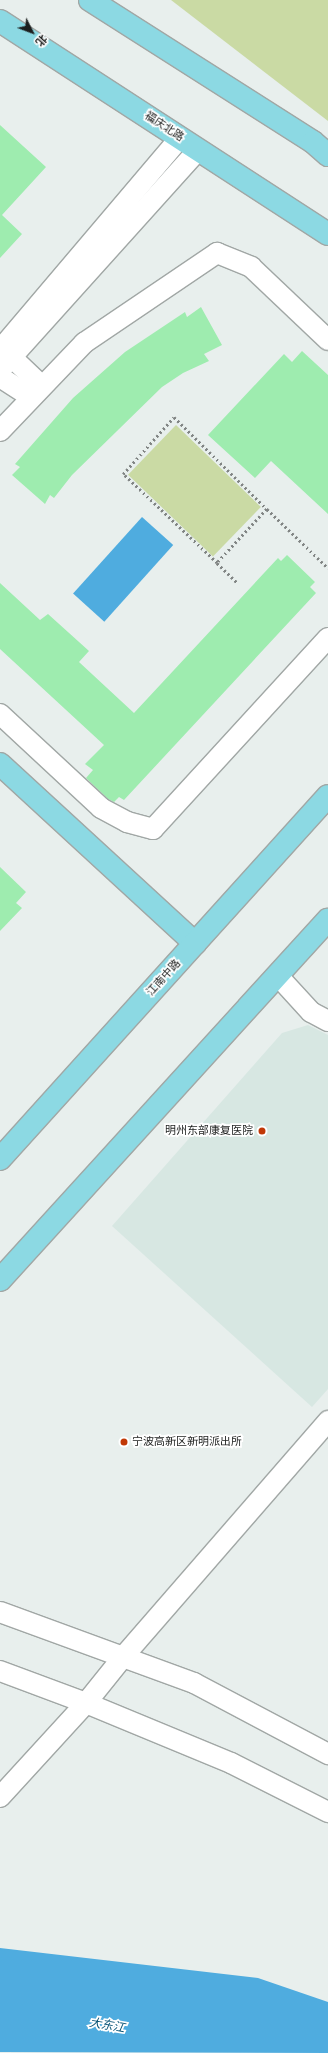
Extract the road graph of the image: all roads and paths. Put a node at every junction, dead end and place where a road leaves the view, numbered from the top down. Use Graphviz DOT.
graph roads {
  1 [pos="90,0"];
  2 [pos="0,21"];
  3 [pos="180,138"];
  4 [pos="198,150"];
  5 [pos="328,155"];
  6 [pos="328,234"];
  7 [pos="328,340"];
  8 [pos="3,356"];
  9 [pos="0,376"];
  10 [pos="36,391"];
  11 [pos="0,431"];
  12 [pos="268,509"];
  13 [pos="217,563"];
  14 [pos="328,568"];
  15 [pos="238,584"];
  16 [pos="328,638"];
  17 [pos="0,714"];
  18 [pos="0,764"];
  19 [pos="328,796"];
  20 [pos="328,920"];
  21 [pos="195,943"];
  22 [pos="278,976"];
  23 [pos="328,1021"];
  24 [pos="0,1159"];
  25 [pos="0,1280"];
  26 [pos="328,1421"];
  27 [pos="0,1612"];
  28 [pos="123,1657"];
  29 [pos="0,1671"];
  30 [pos="86,1703"];
  31 [pos="328,1754"];
  32 [pos="0,1797"];
  33 [pos="328,1812"];
  1 -- 5 [label="main road"];
  2 -- 3 [label="main road, 福庆北路"];
  3 -- 4 [label="main road, 福庆北路"];
  3 -- 8 [label="street"];
  4 -- 6 [label="main road, 福庆北路"];
  4 -- 8 [label="street"];
  7 -- 10 [label="street"];
  8 -- 10 [label="street"];
  9 -- 10 [label="street"];
  10 -- 11 [label="street"];
  12 -- 13 [label="path"];
  12 -- 13 [label="path"];
  12 -- 14 [label="path"];
  13 -- 15 [label="path"];
  16 -- 17 [label="street"];
  18 -- 21 [label="main road"];
  19 -- 21 [label="main road, 江南中路"];
  20 -- 22 [label="main road"];
  21 -- 24 [label="main road, 江南中路"];
  22 -- 23 [label="street"];
  22 -- 25 [label="main road"];
  26 -- 28 [label="street"];
  27 -- 28 [label="street"];
  28 -- 30 [label="street"];
  28 -- 31 [label="street"];
  29 -- 30 [label="street"];
  30 -- 32 [label="street"];
  30 -- 33 [label="street"];
}
